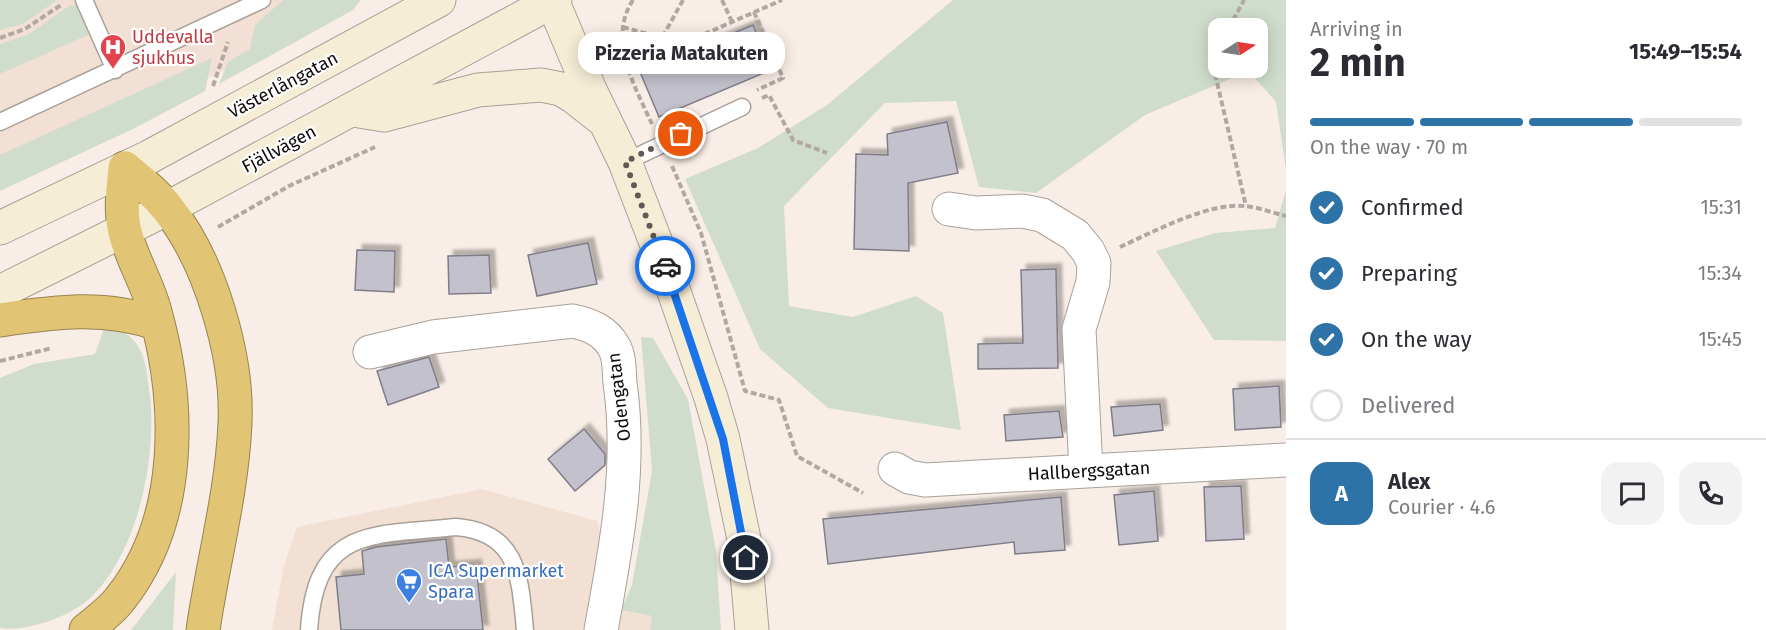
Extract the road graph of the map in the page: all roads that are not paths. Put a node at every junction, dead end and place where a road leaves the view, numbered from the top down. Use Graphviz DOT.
graph roads {
  1 [pos="84,0"];
  2 [pos="262,0"];
  3 [pos="440,0"];
  4 [pos="553,0"];
  5 [pos="115,70"];
  6 [pos="748,104"];
  7 [pos="351,110"];
  8 [pos="0,122"];
  9 [pos="605,122"];
  10 [pos="625,162"];
  11 [pos="125,168"];
  12 [pos="168,208"];
  13 [pos="949,209"];
  14 [pos="0,228"];
  15 [pos="124,230"];
  16 [pos="0,292"];
  17 [pos="0,320"];
  18 [pos="158,324"];
  19 [pos="369,351"];
  20 [pos="1286,460"];
  21 [pos="895,469"];
  22 [pos="1086,471"];
  23 [pos="86,630"];
  24 [pos="203,630"];
  25 [pos="309,630"];
  26 [pos="525,630"];
  27 [pos="601,630"];
  28 [pos="752,630"];
  1 -- 5 [label="lane"];
  2 -- 5 [label="lane"];
  3 -- 11 [label="street, Västerlångatan"];
  4 -- 7 [label="street, Fjällvägen"];
  4 -- 9 [label="street"];
  5 -- 8 [label="lane"];
  6 -- 10 [label="lane"];
  7 -- 9 [label="street"];
  7 -- 12 [label="street, Fjällvägen"];
  9 -- 10 [label="street"];
  10 -- 28 [label="street"];
  11 -- 12 [label="highway"];
  11 -- 14 [label="street"];
  11 -- 15 [label="highway"];
  12 -- 15 [label="street, Fjällvägen"];
  12 -- 24 [label="highway"];
  13 -- 22 [label="street"];
  15 -- 16 [label="street, Fjällvägen"];
  15 -- 18 [label="highway"];
  17 -- 18 [label="highway"];
  18 -- 23 [label="highway"];
  19 -- 27 [label="street, Odengatan"];
  20 -- 22 [label="street, Hallbergsgatan"];
  21 -- 22 [label="street, Hallbergsgatan"];
  25 -- 26 [label="lane"];
}
